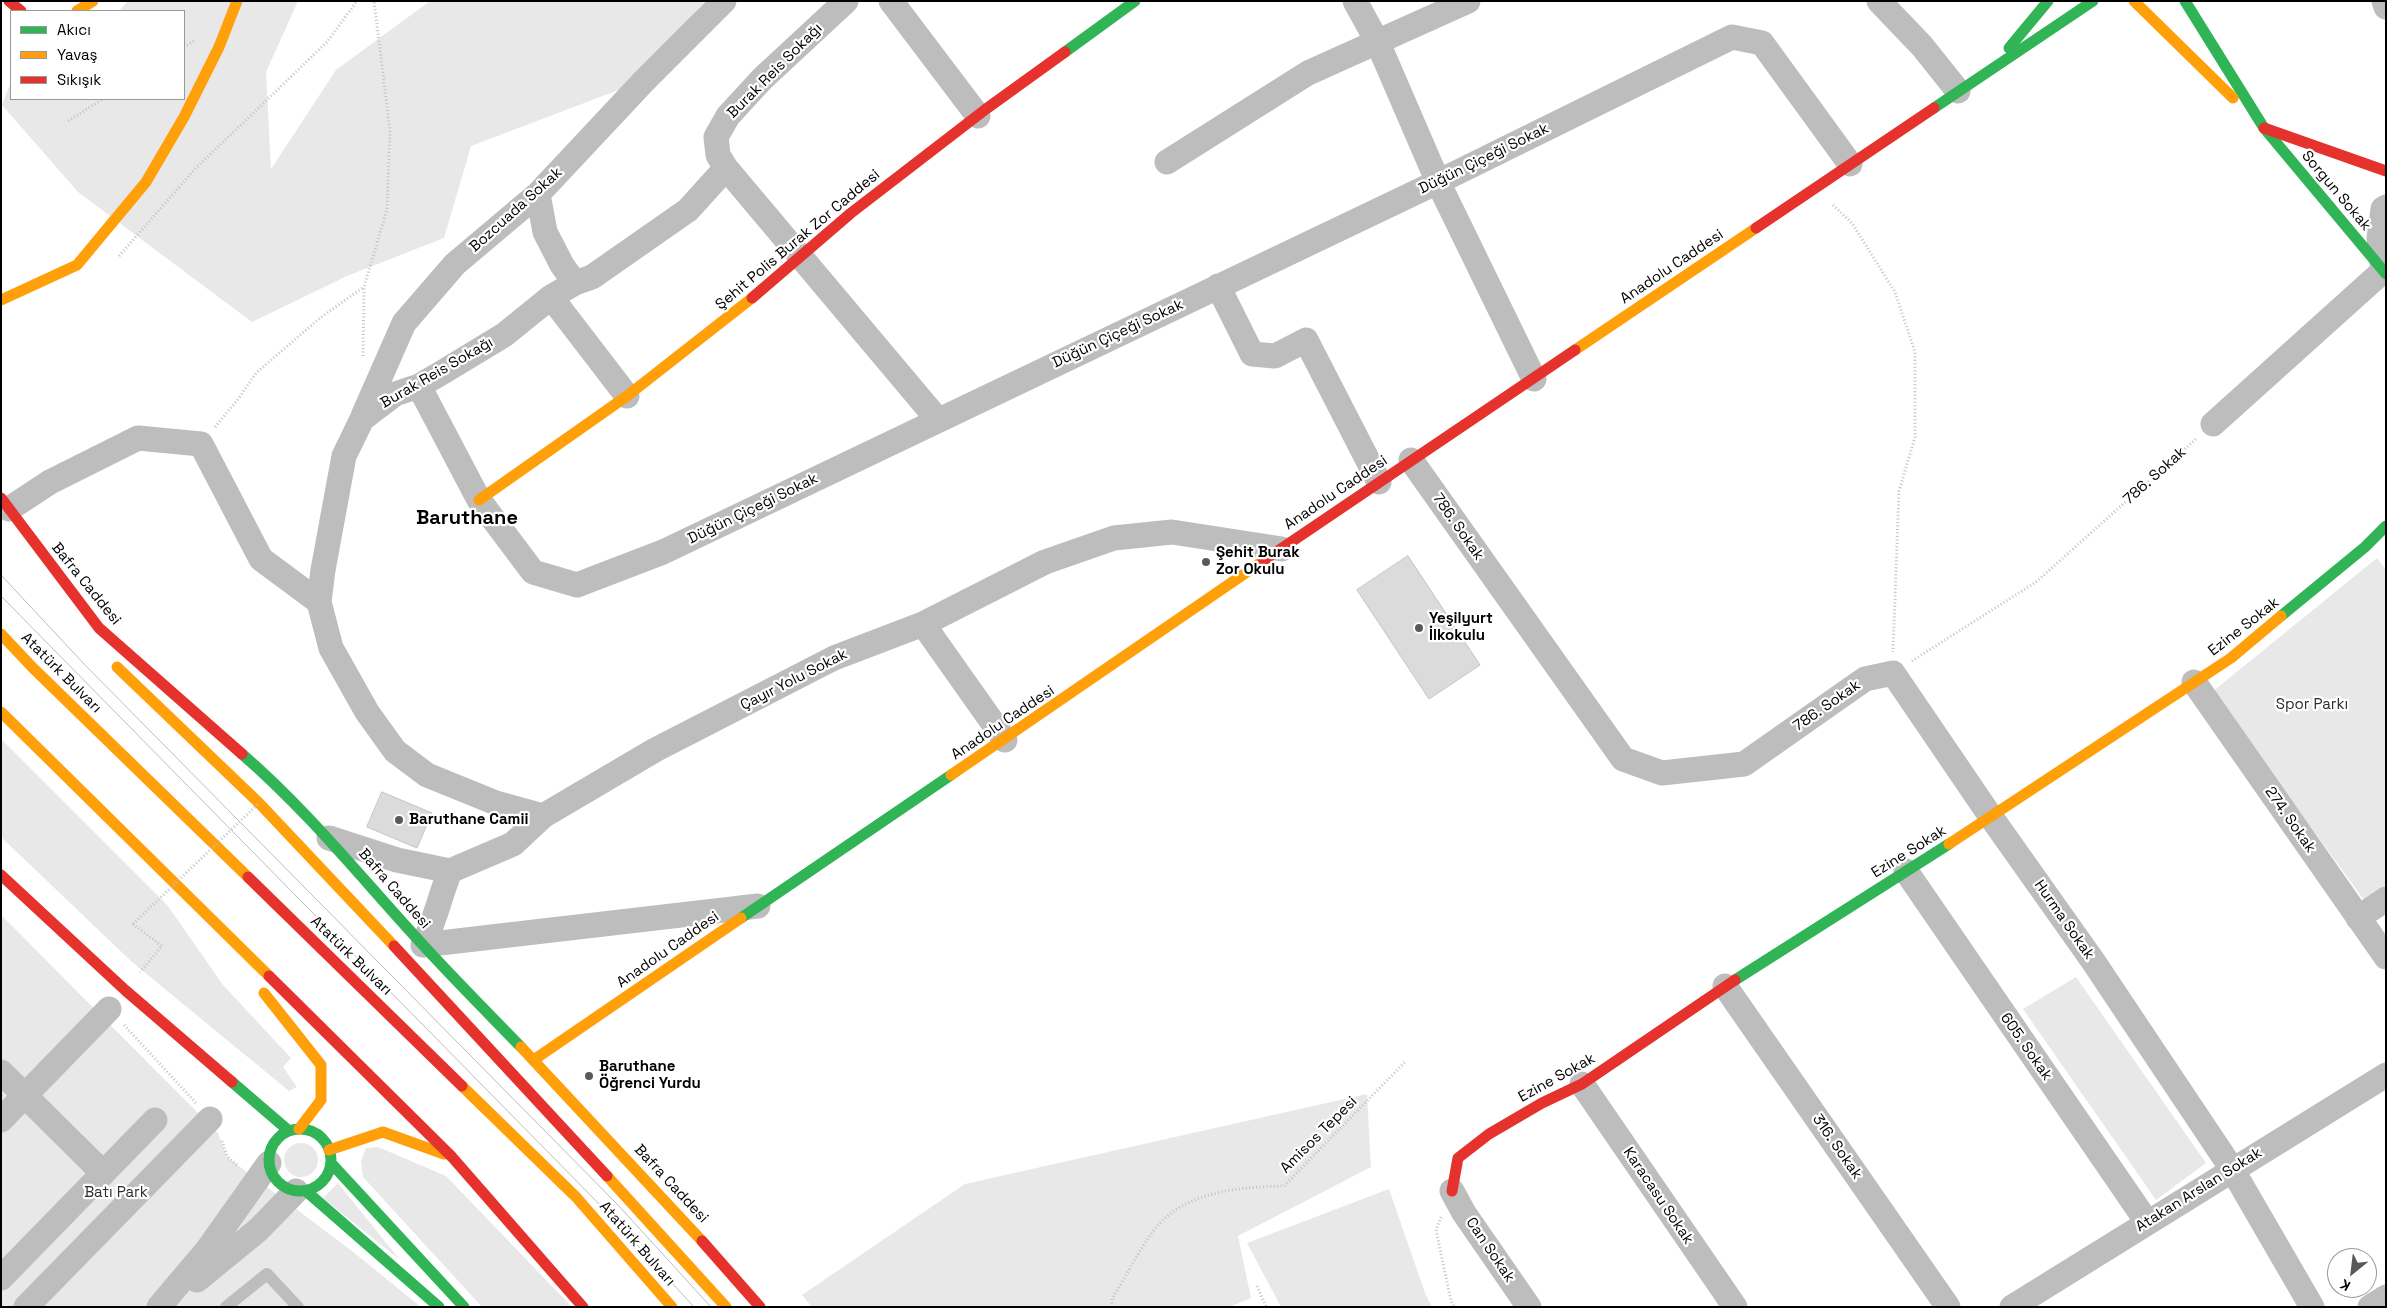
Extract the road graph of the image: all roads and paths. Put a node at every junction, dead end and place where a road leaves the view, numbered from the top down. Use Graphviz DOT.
graph roads {
  1 [pos="9,1"];
  2 [pos="93,1"];
  3 [pos="237,1"];
  4 [pos="357,1"];
  5 [pos="374,1"];
  6 [pos="724,1"];
  7 [pos="824,1"];
  8 [pos="846,1"];
  9 [pos="891,1"];
  10 [pos="1135,1"];
  11 [pos="1355,1"];
  12 [pos="1468,1"];
  13 [pos="1879,1"];
  14 [pos="2048,1"];
  15 [pos="2093,1"];
  16 [pos="2134,1"];
  17 [pos="2185,1"];
  18 [pos="2384,1"];
  19 [pos="2386,7"];
  20 [pos="20,10"];
  21 [pos="79,10"];
  22 [pos="815,30"];
  23 [pos="1378,43"];
  24 [pos="1985,76"];
  25 [pos="1958,90"];
  26 [pos="101,100"];
  27 [pos="978,116"];
  28 [pos="68,121"];
  29 [pos="2264,128"];
  30 [pos="1167,162"];
  31 [pos="1850,164"];
  32 [pos="726,168"];
  33 [pos="2386,171"];
  34 [pos="1438,182"];
  35 [pos="1815,188"];
  36 [pos="538,194"];
  37 [pos="2386,207"];
  38 [pos="801,256"];
  39 [pos="116,260"];
  40 [pos="2385,272"];
  41 [pos="575,283"];
  42 [pos="1218,286"];
  43 [pos="364,287"];
  44 [pos="551,297"];
  45 [pos="1,300"];
  46 [pos="363,362"];
  47 [pos="1534,379"];
  48 [pos="419,386"];
  49 [pos="627,396"];
  50 [pos="362,419"];
  51 [pos="938,420"];
  52 [pos="2213,424"];
  53 [pos="201,444"];
  54 [pos="1411,460"];
  55 [pos="1379,482"];
  56 [pos="478,500"];
  57 [pos="5,504"];
  58 [pos="2383,534"];
  59 [pos="1282,549"];
  60 [pos="319,602"];
  61 [pos="924,624"];
  62 [pos="1,634"];
  63 [pos="110,660"];
  64 [pos="1893,673"];
  65 [pos="2194,682"];
  66 [pos="1,712"];
  67 [pos="1005,740"];
  68 [pos="259,803"];
  69 [pos="543,816"];
  70 [pos="1991,818"];
  71 [pos="329,838"];
  72 [pos="450,871"];
  73 [pos="1906,871"];
  74 [pos="1,875"];
  75 [pos="2386,899"];
  76 [pos="758,906"];
  77 [pos="197,907"];
  78 [pos="2358,918"];
  79 [pos="154,942"];
  80 [pos="423,945"];
  81 [pos="2386,957"];
  82 [pos="244,968"];
  83 [pos="256,983"];
  84 [pos="1725,986"];
  85 [pos="109,1009"];
  86 [pos="535,1060"];
  87 [pos="1405,1062"];
  88 [pos="1,1072"];
  89 [pos="2386,1075"];
  90 [pos="1582,1084"];
  91 [pos="25,1095"];
  92 [pos="210,1118"];
  93 [pos="1,1120"];
  94 [pos="155,1120"];
  95 [pos="294,1130"];
  96 [pos="329,1150"];
  97 [pos="452,1157"];
  98 [pos="269,1163"];
  99 [pos="331,1163"];
  100 [pos="2232,1169"];
  101 [pos="103,1173"];
  102 [pos="300,1191"];
  103 [pos="1452,1191"];
  104 [pos="2147,1222"];
  105 [pos="3,1273"];
  106 [pos="1257,1286"];
  107 [pos="2386,1297"];
  108 [pos="30,1303"];
  109 [pos="160,1306"];
  110 [pos="226,1307"];
  111 [pos="298,1307"];
  112 [pos="439,1307"];
  113 [pos="464,1307"];
  114 [pos="583,1307"];
  115 [pos="672,1307"];
  116 [pos="726,1307"];
  117 [pos="760,1307"];
  118 [pos="1112,1307"];
  119 [pos="1266,1307"];
  120 [pos="1454,1307"];
  121 [pos="1529,1307"];
  122 [pos="1735,1307"];
  123 [pos="1948,1307"];
  124 [pos="2012,1307"];
  125 [pos="2312,1307"];
  126 [pos="2370,1307"];
  1 -- 20 [label="main road"];
  2 -- 21 [label="main road"];
  3 -- 45 [label="main road"];
  4 -- 39 [label="path"];
  5 -- 43 [label="path"];
  6 -- 36 [label="street, Bozcuada Sokak"];
  7 -- 22 [label="street"];
  8 -- 22 [label="street, Burak Reis Sokağı"];
  9 -- 27 [label="street"];
  10 -- 27 [label="main road, Şehit Polis Burak Zor Caddesi"];
  11 -- 23 [label="street"];
  12 -- 23 [label="street"];
  13 -- 25 [label="street"];
  14 -- 24 [label="main road"];
  15 -- 24 [label="main road, Anadolu Caddesi"];
  16 -- 29 [label="main road"];
  17 -- 29 [label="main road"];
  18 -- 19 [label="street"];
  22 -- 32 [label="street, Burak Reis Sokağı"];
  23 -- 30 [label="street"];
  23 -- 34 [label="street"];
  24 -- 25 [label="main road, Anadolu Caddesi"];
  25 -- 31 [label="main road, Anadolu Caddesi"];
  26 -- 28 [label="path"];
  27 -- 38 [label="main road, Şehit Polis Burak Zor Caddesi"];
  29 -- 33 [label="main road"];
  29 -- 40 [label="main road, Sorgun Sokak"];
  31 -- 34 [label="street, Düğün Çiçeği Sokak"];
  31 -- 35 [label="main road, Anadolu Caddesi"];
  32 -- 38 [label="street"];
  32 -- 41 [label="street, Burak Reis Sokağı"];
  34 -- 42 [label="street, Düğün Çiçeği Sokak"];
  34 -- 47 [label="street"];
  35 -- 47 [label="main road, Anadolu Caddesi"];
  35 -- 64 [label="path"];
  36 -- 41 [label="street"];
  36 -- 50 [label="street, Bozcuada Sokak"];
  37 -- 40 [label="street"];
  38 -- 49 [label="main road, Şehit Polis Burak Zor Caddesi"];
  38 -- 51 [label="street"];
  40 -- 52 [label="street"];
  41 -- 44 [label="street, Burak Reis Sokağı"];
  42 -- 51 [label="street, Düğün Çiçeği Sokak"];
  42 -- 55 [label="street"];
  43 -- 46 [label="path"];
  43 -- 53 [label="path"];
  44 -- 48 [label="street, Burak Reis Sokağı"];
  44 -- 49 [label="street"];
  47 -- 54 [label="main road, Anadolu Caddesi"];
  48 -- 50 [label="street, Burak Reis Sokağı"];
  48 -- 56 [label="street, Düğün Çiçeği Sokak"];
  49 -- 56 [label="main road, Şehit Polis Burak Zor Caddesi"];
  50 -- 60 [label="street, Burak Reis Sokağı"];
  51 -- 56 [label="street, Düğün Çiçeği Sokak"];
  52 -- 64 [label="path, 786. Sokak"];
  53 -- 57 [label="street"];
  53 -- 60 [label="street"];
  54 -- 55 [label="main road, Anadolu Caddesi"];
  54 -- 64 [label="street, 786. Sokak"];
  55 -- 59 [label="main road, Anadolu Caddesi"];
  57 -- 71 [label="main road, Bafra Caddesi"];
  58 -- 65 [label="main road, Ezine Sokak"];
  59 -- 61 [label="street, Çayır Yolu Sokak"];
  59 -- 67 [label="main road, Anadolu Caddesi"];
  60 -- 69 [label="street, Burak Reis Sokağı"];
  61 -- 67 [label="street"];
  61 -- 69 [label="street, Çayır Yolu Sokak"];
  62 -- 115 [label="main road, Atatürk Bulvarı"];
  63 -- 68 [label="main road"];
  64 -- 70 [label="street, Hurma Sokak"];
  65 -- 70 [label="main road, Ezine Sokak"];
  65 -- 78 [label="street, 274. Sokak"];
  66 -- 77 [label="main road"];
  67 -- 76 [label="main road, Anadolu Caddesi"];
  68 -- 79 [label="path, bridge"];
  68 -- 116 [label="main road"];
  69 -- 72 [label="street, Çayır Yolu Sokak"];
  70 -- 73 [label="main road, Ezine Sokak"];
  70 -- 100 [label="street, Hurma Sokak"];
  71 -- 72 [label="street"];
  71 -- 80 [label="main road, Bafra Caddesi"];
  72 -- 80 [label="street"];
  73 -- 84 [label="main road, Ezine Sokak"];
  73 -- 104 [label="street, 605. Sokak"];
  74 -- 95 [label="main road"];
  75 -- 78 [label="street"];
  76 -- 80 [label="street"];
  76 -- 86 [label="main road, Anadolu Caddesi"];
  77 -- 82 [label="main road"];
  77 -- 97 [label="main road"];
  78 -- 81 [label="street, 274. Sokak"];
  80 -- 86 [label="main road, Bafra Caddesi"];
  83 -- 95 [label="main road"];
  84 -- 90 [label="main road, Ezine Sokak"];
  84 -- 123 [label="street, 316. Sokak"];
  85 -- 91 [label="street"];
  86 -- 117 [label="main road, Bafra Caddesi"];
  87 -- 118 [label="path, Amisos Tepesi"];
  88 -- 91 [label="street"];
  89 -- 100 [label="street, Atakan Arslan Sokak"];
  90 -- 103 [label="main road, Ezine Sokak"];
  90 -- 122 [label="street, Karacasu Sokak"];
  91 -- 93 [label="street"];
  91 -- 101 [label="street"];
  92 -- 108 [label="street"];
  94 -- 101 [label="street"];
  95 -- 96 [label="main road"];
  95 -- 98 [label="main road"];
  96 -- 97 [label="main road"];
  96 -- 99 [label="main road"];
  97 -- 114 [label="main road"];
  98 -- 102 [label="main road"];
  98 -- 109 [label="street"];
  99 -- 102 [label="main road"];
  99 -- 113 [label="main road"];
  100 -- 104 [label="street, Atakan Arslan Sokak"];
  100 -- 125 [label="street, Hurma Sokak"];
  101 -- 105 [label="street"];
  102 -- 109 [label="street"];
  102 -- 112 [label="main road"];
  103 -- 120 [label="path"];
  103 -- 121 [label="street, Can Sokak"];
  104 -- 124 [label="street, Atakan Arslan Sokak"];
  105 -- 108 [label="street"];
  106 -- 119 [label="path"];
  107 -- 126 [label="street"];
  110 -- 111 [label="lane"];
}
